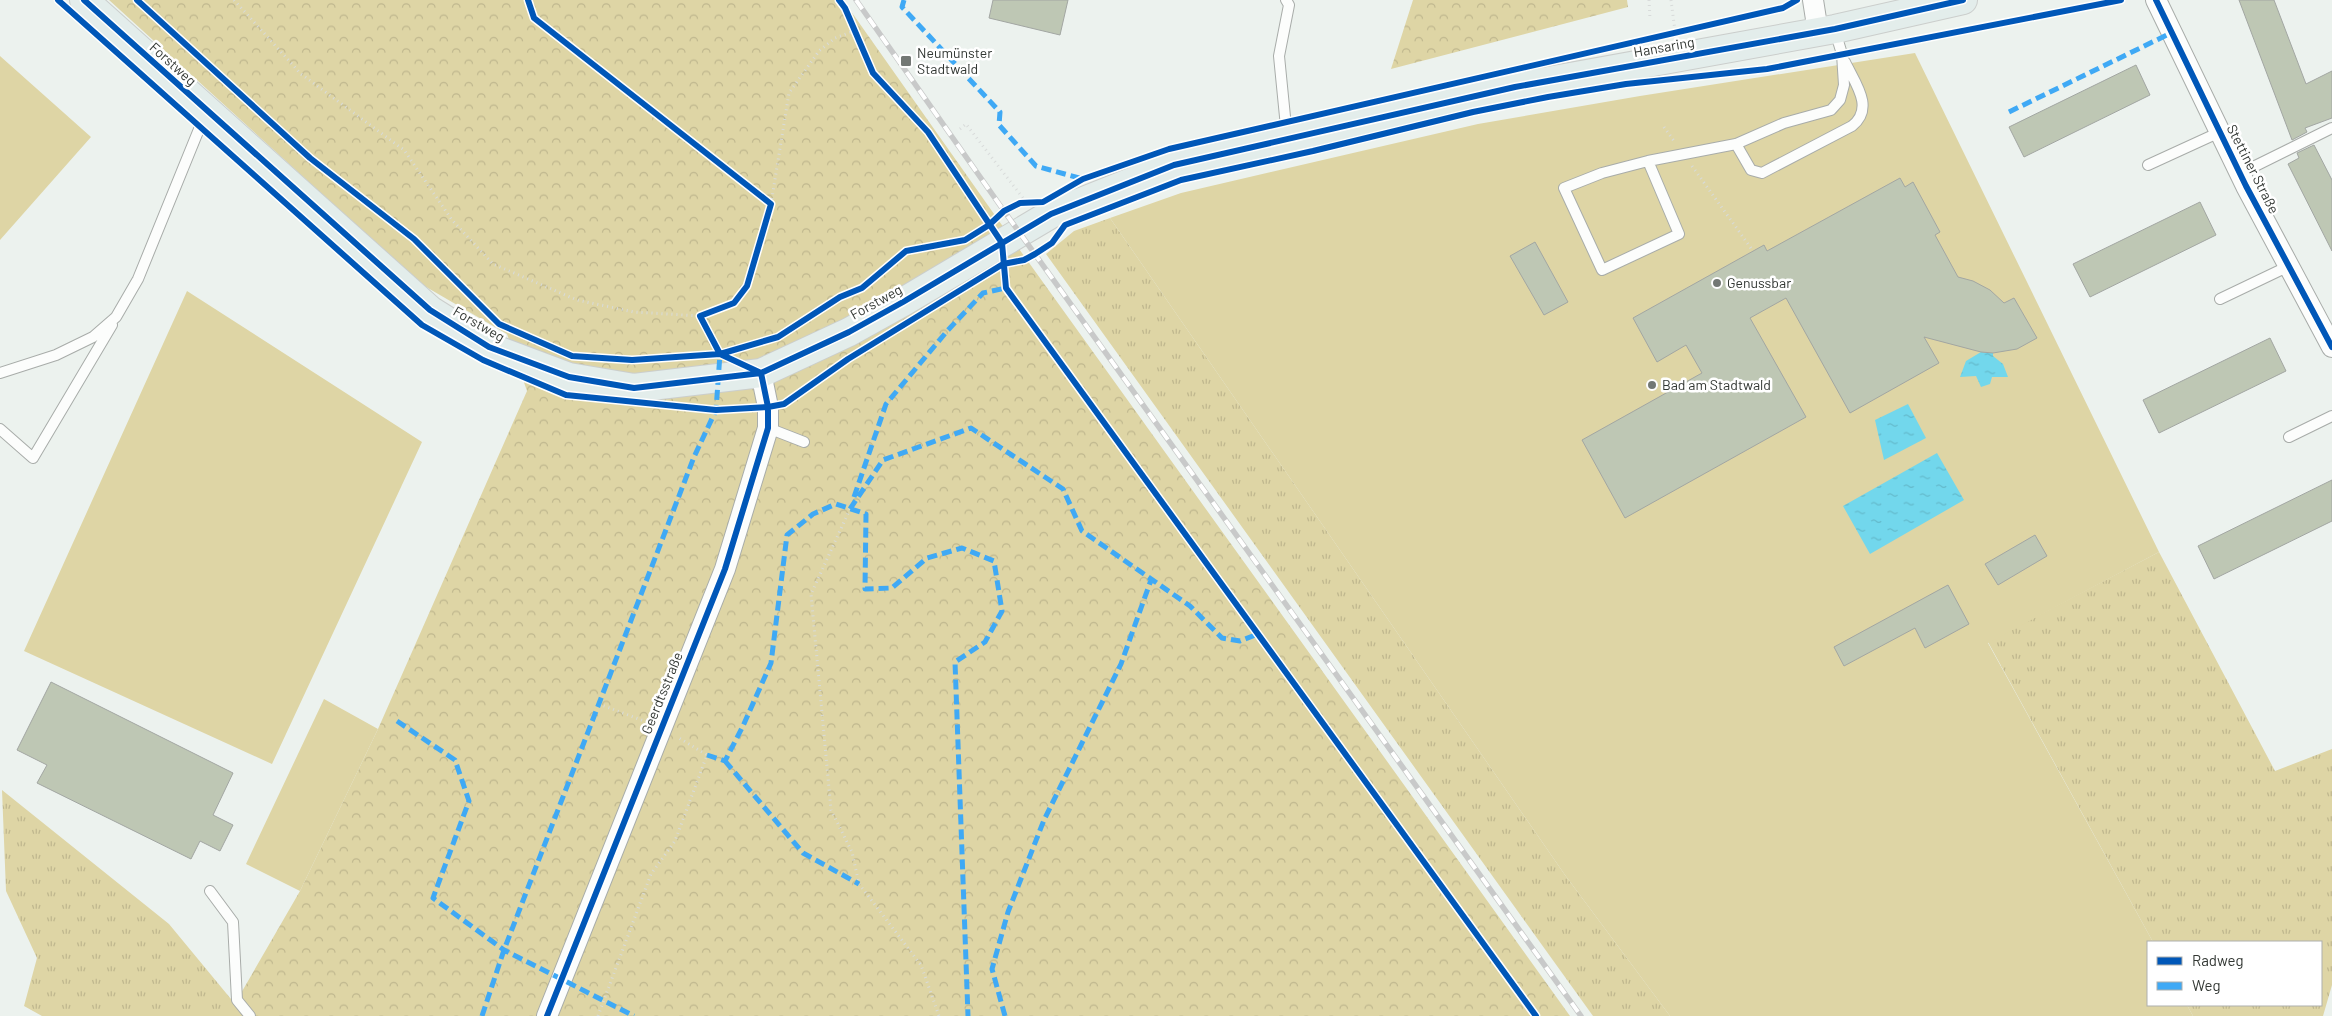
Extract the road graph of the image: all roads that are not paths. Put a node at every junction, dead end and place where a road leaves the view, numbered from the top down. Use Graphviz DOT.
graph roads {
  1 [pos="84,0"];
  2 [pos="1286,0"];
  3 [pos="1812,0"];
  4 [pos="1963,0"];
  5 [pos="2156,0"];
  6 [pos="1832,38"];
  7 [pos="206,111"];
  8 [pos="2332,128"];
  9 [pos="2220,132"];
  10 [pos="1288,139"];
  11 [pos="1736,144"];
  12 [pos="1648,161"];
  13 [pos="2148,165"];
  14 [pos="2241,173"];
  15 [pos="1002,243"];
  16 [pos="2289,266"];
  17 [pos="2220,299"];
  18 [pos="116,317"];
  19 [pos="2331,342"];
  20 [pos="0,373"];
  21 [pos="762,373"];
  22 [pos="2332,416"];
  23 [pos="768,428"];
  24 [pos="0,429"];
  25 [pos="2289,437"];
  26 [pos="804,442"];
  27 [pos="210,891"];
  28 [pos="250,1016"];
  29 [pos="547,1016"];
  1 -- 7 [label="main road, Forstweg"];
  2 -- 10 [label="lane"];
  3 -- 6 [label="street"];
  4 -- 6 [label="main road, Hansaring"];
  5 -- 9 [label="street, Stettiner Straße"];
  6 -- 10 [label="main road, Hansaring"];
  6 -- 11 [label="lane"];
  6 -- 11 [label="lane"];
  7 -- 18 [label="lane"];
  7 -- 21 [label="main road, Forstweg"];
  8 -- 14 [label="lane"];
  9 -- 13 [label="lane"];
  9 -- 14 [label="street, Stettiner Straße"];
  10 -- 15 [label="main road, Hansaring"];
  11 -- 12 [label="lane"];
  12 -- 12 [label="lane"];
  14 -- 16 [label="street, Stettiner Straße"];
  15 -- 21 [label="main road, Forstweg"];
  16 -- 17 [label="lane"];
  16 -- 19 [label="street, Stettiner Straße"];
  18 -- 20 [label="lane"];
  18 -- 24 [label="lane"];
  21 -- 23 [label="street, Geerdtsstraße"];
  22 -- 25 [label="lane"];
  23 -- 26 [label="lane"];
  23 -- 29 [label="street, Geerdtsstraße"];
  27 -- 28 [label="lane"];
}
